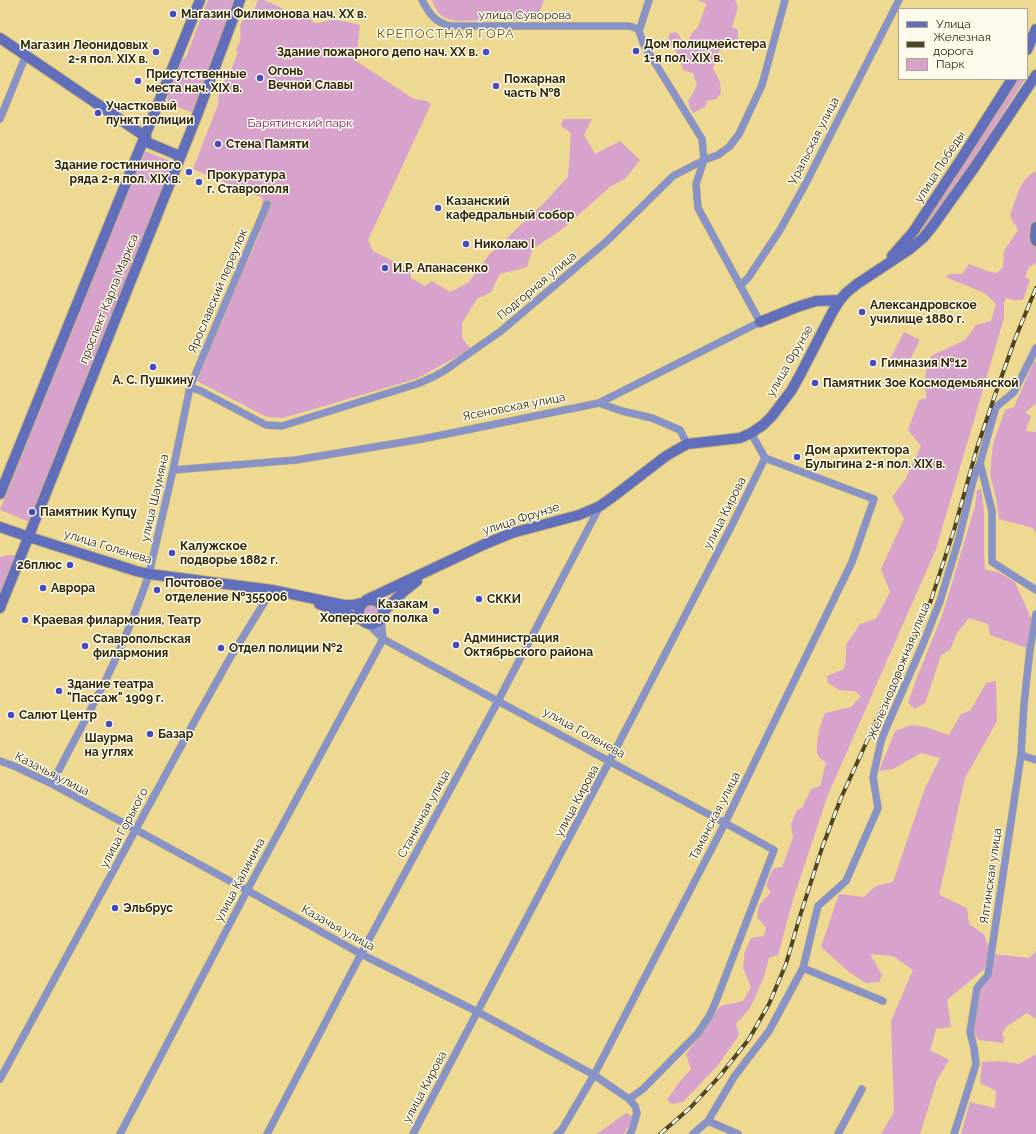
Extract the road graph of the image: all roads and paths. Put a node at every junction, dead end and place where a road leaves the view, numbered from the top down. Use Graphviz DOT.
graph roads {
  1 [pos="200,0"];
  2 [pos="240,0"];
  3 [pos="422,0"];
  4 [pos="649,0"];
  5 [pos="785,0"];
  6 [pos="899,0"];
  7 [pos="1036,29"];
  8 [pos="639,31"];
  9 [pos="0,38"];
  10 [pos="1028,48"];
  11 [pos="26,55"];
  12 [pos="1036,75"];
  13 [pos="1011,80"];
  14 [pos="0,119"];
  15 [pos="145,139"];
  16 [pos="180,156"];
  17 [pos="704,160"];
  18 [pos="267,204"];
  19 [pos="1036,227"];
  20 [pos="1036,241"];
  21 [pos="884,265"];
  22 [pos="740,286"];
  23 [pos="840,300"];
  24 [pos="760,322"];
  25 [pos="1036,348"];
  26 [pos="190,387"];
  27 [pos="599,403"];
  28 [pos="751,433"];
  29 [pos="687,444"];
  30 [pos="765,458"];
  31 [pos="980,463"];
  32 [pos="173,470"];
  33 [pos="0,494"];
  34 [pos="600,506"];
  35 [pos="0,527"];
  36 [pos="29,537"];
  37 [pos="440,566"];
  38 [pos="148,579"];
  39 [pos="272,590"];
  40 [pos="1036,590"];
  41 [pos="283,592"];
  42 [pos="364,602"];
  43 [pos="0,608"];
  44 [pos="1036,614"];
  45 [pos="382,615"];
  46 [pos="365,622"];
  47 [pos="382,639"];
  48 [pos="498,701"];
  49 [pos="1021,755"];
  50 [pos="1036,760"];
  51 [pos="0,761"];
  52 [pos="609,762"];
  53 [pos="52,784"];
  54 [pos="725,823"];
  55 [pos="135,830"];
  56 [pos="247,890"];
  57 [pos="361,954"];
  58 [pos="803,968"];
  59 [pos="884,1001"];
  60 [pos="478,1012"];
  61 [pos="594,1075"];
  62 [pos="0,1079"];
  63 [pos="862,1089"];
  64 [pos="629,1099"];
  65 [pos="708,1122"];
  66 [pos="120,1134"];
  67 [pos="268,1134"];
  68 [pos="413,1134"];
  69 [pos="557,1134"];
  70 [pos="630,1134"];
  71 [pos="693,1134"];
  72 [pos="738,1134"];
  73 [pos="838,1134"];
  74 [pos="954,1134"];
  1 -- 15 [label="main road"];
  2 -- 16 [label="main road, проспект Карла Маркса"];
  3 -- 8 [label="street, улица Суворова"];
  4 -- 8 [label="street"];
  5 -- 17 [label="street, Подгорная улица"];
  6 -- 22 [label="street, Уральская улица"];
  7 -- 10 [label="main road"];
  8 -- 17 [label="street"];
  9 -- 11 [label="main road"];
  11 -- 14 [label="street"];
  11 -- 15 [label="main road"];
  12 -- 21 [label="main road, улица Фрунзе"];
  13 -- 21 [label="main road, улица Победы"];
  15 -- 16 [label="main road"];
  15 -- 33 [label="main road"];
  16 -- 36 [label="main road, проспект Карла Маркса"];
  17 -- 22 [label="street"];
  17 -- 26 [label="street, Подгорная улица"];
  18 -- 26 [label="street, Ярославский переулок"];
  19 -- 20 [label="main road"];
  21 -- 23 [label="main road, улица Фрунзе"];
  22 -- 24 [label="street"];
  23 -- 24 [label="main road, Ясеновская улица"];
  23 -- 28 [label="main road, улица Фрунзе"];
  24 -- 27 [label="street, Ясеновская улица"];
  25 -- 31 [label="street, Железнодорожная улица"];
  26 -- 32 [label="street, улица Шаумяна"];
  27 -- 29 [label="street"];
  27 -- 32 [label="street, Ясеновская улица"];
  28 -- 29 [label="main road, улица Фрунзе"];
  28 -- 30 [label="street"];
  29 -- 34 [label="main road, улица Фрунзе"];
  30 -- 52 [label="street, улица Кирова"];
  30 -- 54 [label="street, Таманская улица"];
  31 -- 40 [label="street"];
  31 -- 58 [label="street, Железнодорожная улица"];
  32 -- 38 [label="street, улица Шаумяна"];
  34 -- 37 [label="main road, улица Фрунзе"];
  34 -- 48 [label="street, Станичная улица"];
  35 -- 36 [label="main road, улица Голенева"];
  36 -- 38 [label="main road, улица Голенева"];
  36 -- 43 [label="main road, проспект Карла Маркса"];
  37 -- 42 [label="main road, улица Фрунзе"];
  37 -- 45 [label="main road, улица Фрунзе"];
  38 -- 39 [label="main road, улица Голенева"];
  38 -- 53 [label="street, улица Шаумяна"];
  39 -- 41 [label="main road, улица Голенева"];
  39 -- 55 [label="street, улица Горького"];
  41 -- 42 [label="main road, улица Голенева"];
  41 -- 46 [label="main road, улица Голенева"];
  42 -- 45 [label="main road"];
  42 -- 46 [label="main road"];
  44 -- 49 [label="street, Ялтинская улица"];
  45 -- 46 [label="main road"];
  45 -- 47 [label="street"];
  46 -- 47 [label="street, улица Голенева"];
  47 -- 48 [label="street, улица Голенева"];
  47 -- 56 [label="street, улица Калинина"];
  48 -- 52 [label="street, улица Голенева"];
  48 -- 57 [label="street, Станичная улица"];
  49 -- 50 [label="street"];
  49 -- 74 [label="street, Ялтинская улица"];
  51 -- 53 [label="street, Казачья улица"];
  52 -- 54 [label="street, улица Голенева"];
  52 -- 60 [label="street, улица Кирова"];
  53 -- 55 [label="street, Казачья улица"];
  54 -- 61 [label="street, Таманская улица"];
  54 -- 64 [label="street, улица Голенева"];
  55 -- 56 [label="street, Казачья улица"];
  55 -- 62 [label="street, улица Горького"];
  56 -- 57 [label="street, Казачья улица"];
  56 -- 66 [label="street, улица Калинина"];
  57 -- 60 [label="street, Казачья улица"];
  57 -- 67 [label="street, Станичная улица"];
  58 -- 59 [label="street"];
  58 -- 65 [label="street, Железнодорожная улица"];
  60 -- 61 [label="street, Казачья улица"];
  60 -- 68 [label="street, улица Кирова"];
  61 -- 64 [label="street, Казачья улица"];
  61 -- 69 [label="street, Таманская улица"];
  63 -- 73 [label="street"];
  64 -- 70 [label="street"];
  65 -- 71 [label="street, Железнодорожная улица"];
  65 -- 72 [label="street"];
}
